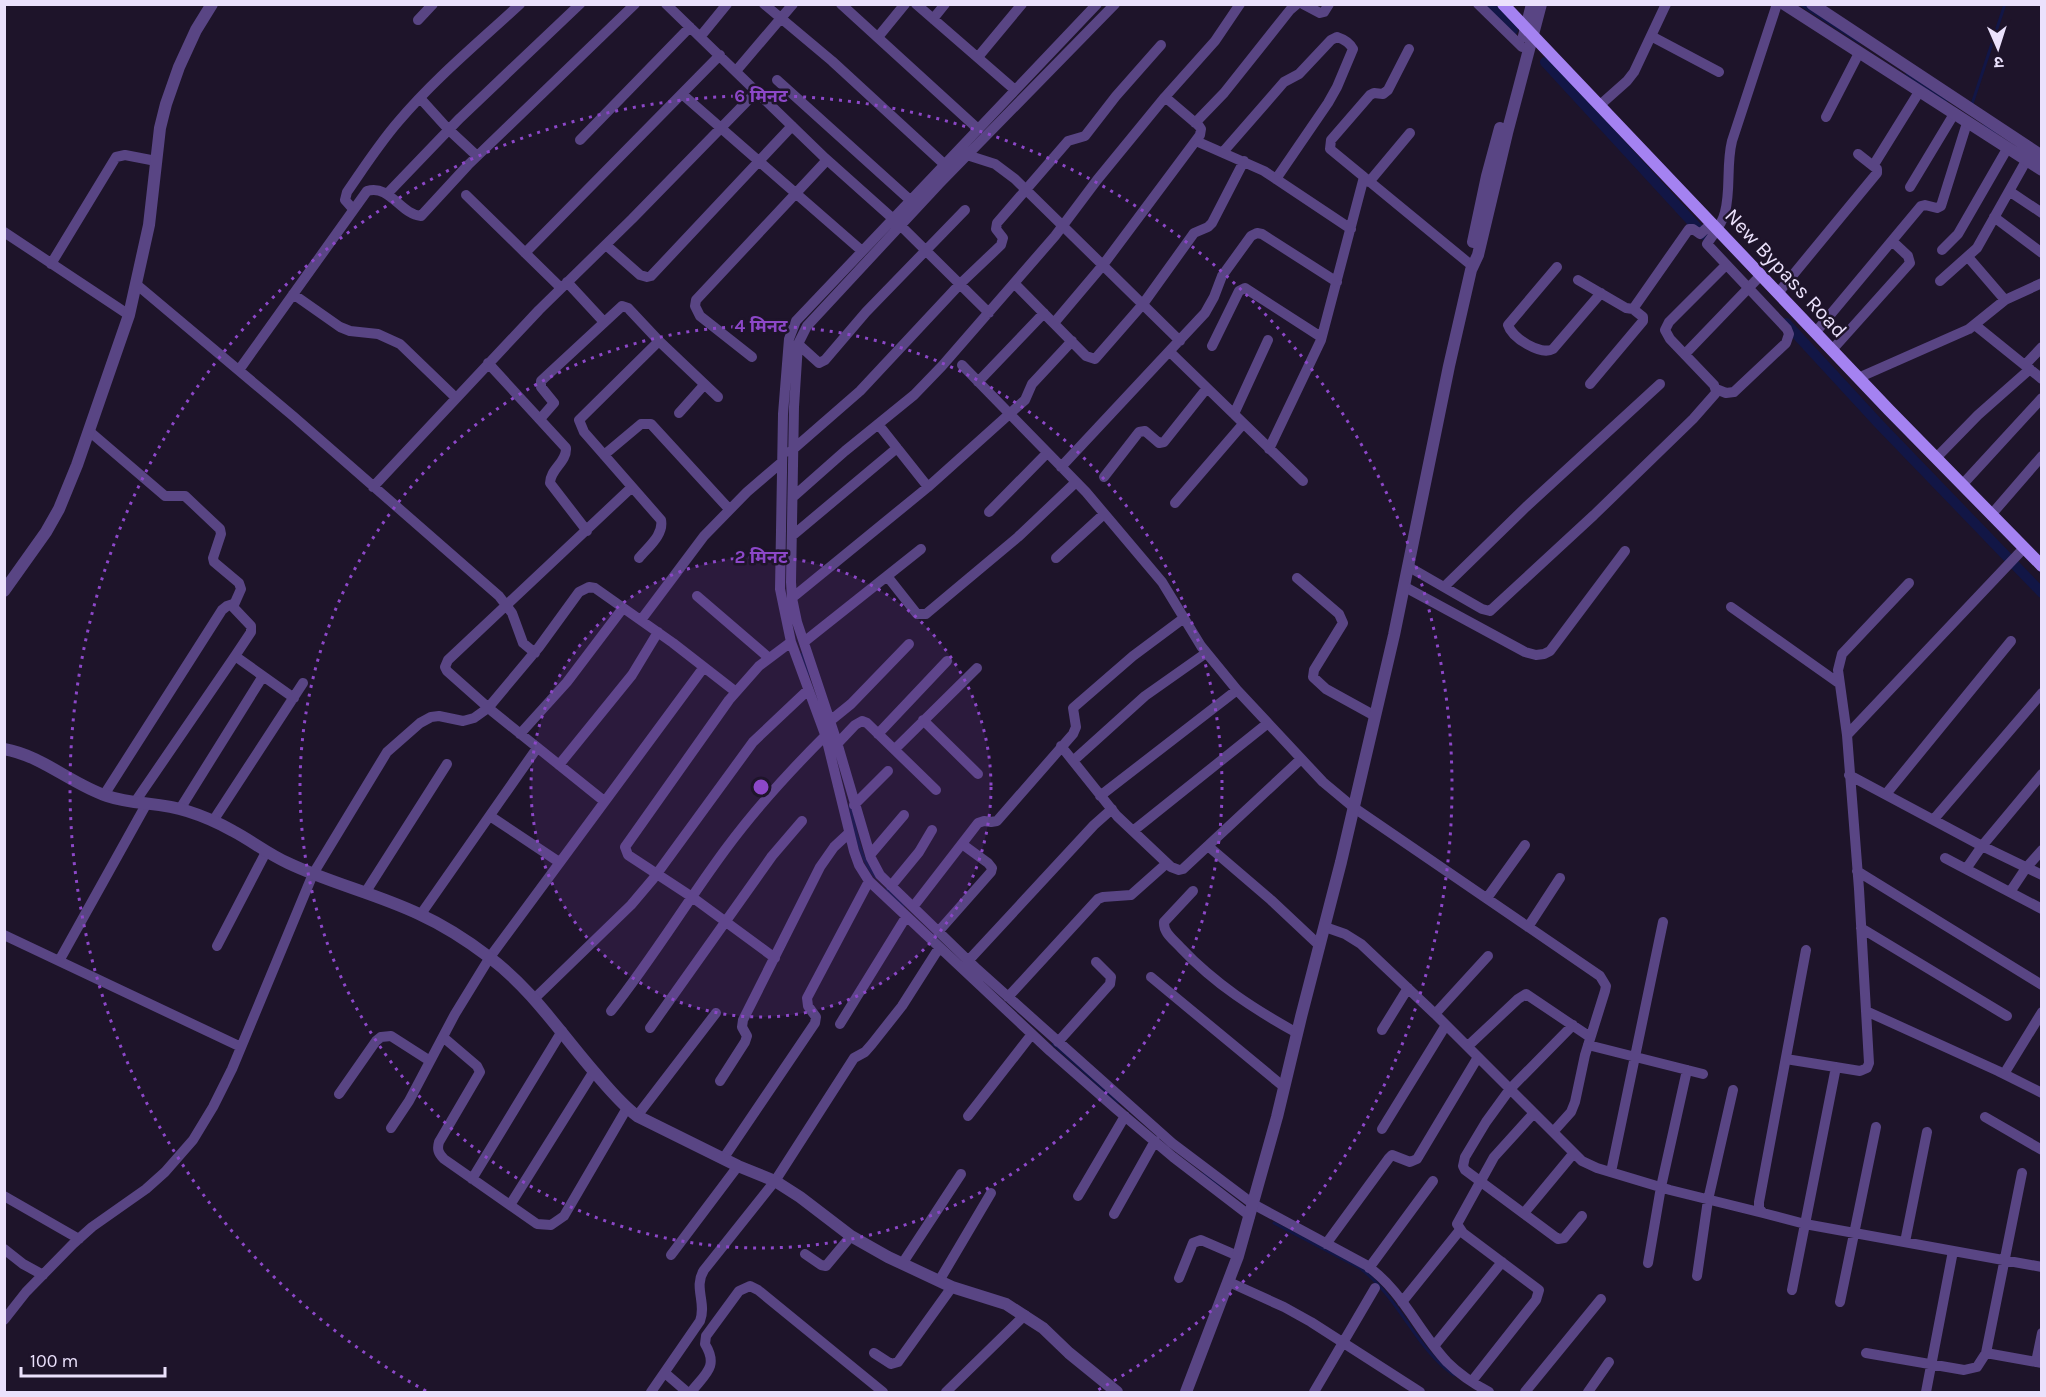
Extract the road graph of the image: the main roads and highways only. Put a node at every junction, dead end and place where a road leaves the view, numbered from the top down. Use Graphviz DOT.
graph roads {
  1 [pos="1503,4"];
  2 [pos="2040,562"];
  1 -- 2 [label="main road, New Bypass Road"];
}
